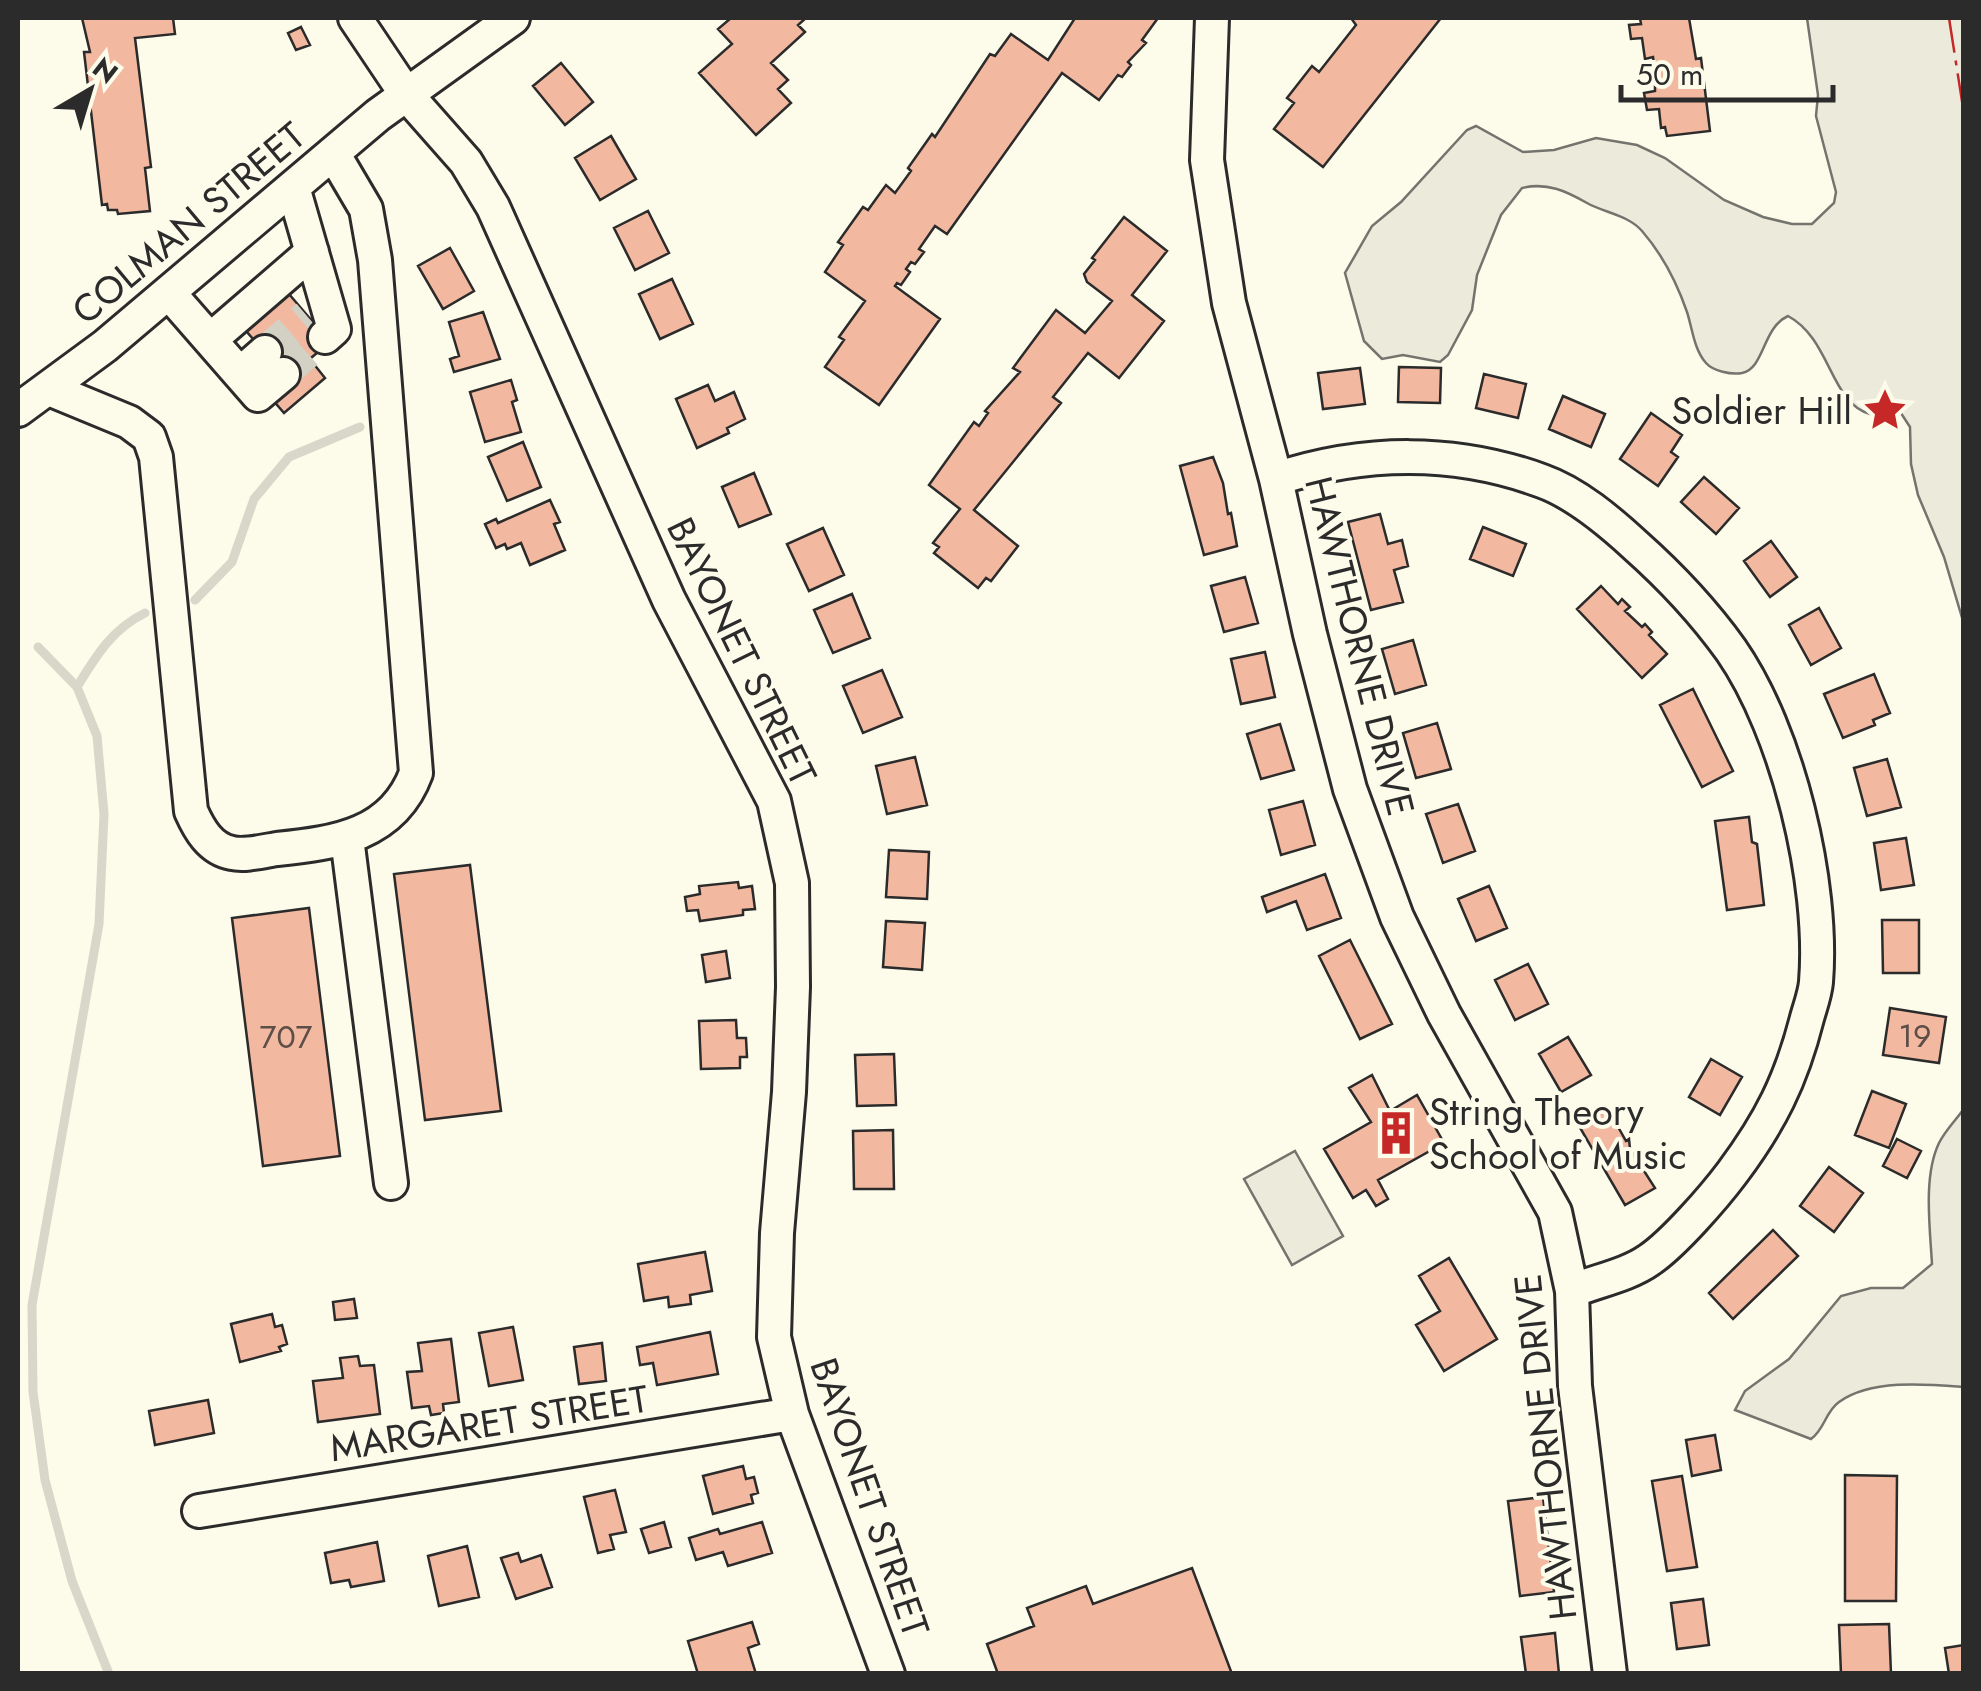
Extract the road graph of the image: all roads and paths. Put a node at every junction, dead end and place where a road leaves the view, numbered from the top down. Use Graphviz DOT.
graph roads {
  1 [pos="355,18"];
  2 [pos="513,18"];
  3 [pos="1212,18"];
  4 [pos="406,94"];
  5 [pos="333,153"];
  6 [pos="293,188"];
  7 [pos="312,252"];
  8 [pos="169,293"];
  9 [pos="319,317"];
  10 [pos="210,340"];
  11 [pos="262,367"];
  12 [pos="49,388"];
  13 [pos="18,410"];
  14 [pos="1276,478"];
  15 [pos="346,838"];
  16 [pos="391,1183"];
  17 [pos="1572,1291"];
  18 [pos="792,1414"];
  19 [pos="199,1511"];
  20 [pos="888,1674"];
  21 [pos="1610,1674"];
  1 -- 4 [label="street, BAYONET STREET"];
  2 -- 4 [label="street, COLMAN STREET"];
  3 -- 14 [label="street, HAWTHORNE DRIVE"];
  4 -- 5 [label="street, COLMAN STREET"];
  4 -- 18 [label="street, BAYONET STREET"];
  5 -- 6 [label="street, COLMAN STREET"];
  5 -- 15 [label="street"];
  6 -- 7 [label="street"];
  6 -- 8 [label="street, COLMAN STREET"];
  7 -- 9 [label="street"];
  7 -- 10 [label="street"];
  8 -- 10 [label="street"];
  8 -- 12 [label="street, COLMAN STREET"];
  10 -- 11 [label="street"];
  12 -- 13 [label="street, COLMAN STREET"];
  12 -- 15 [label="street"];
  14 -- 17 [label="street, HAWTHORNE DRIVE"];
  14 -- 17 [label="street"];
  15 -- 16 [label="street"];
  17 -- 21 [label="street, HAWTHORNE DRIVE"];
  18 -- 19 [label="street, MARGARET STREET"];
  18 -- 20 [label="street, BAYONET STREET"];
}
